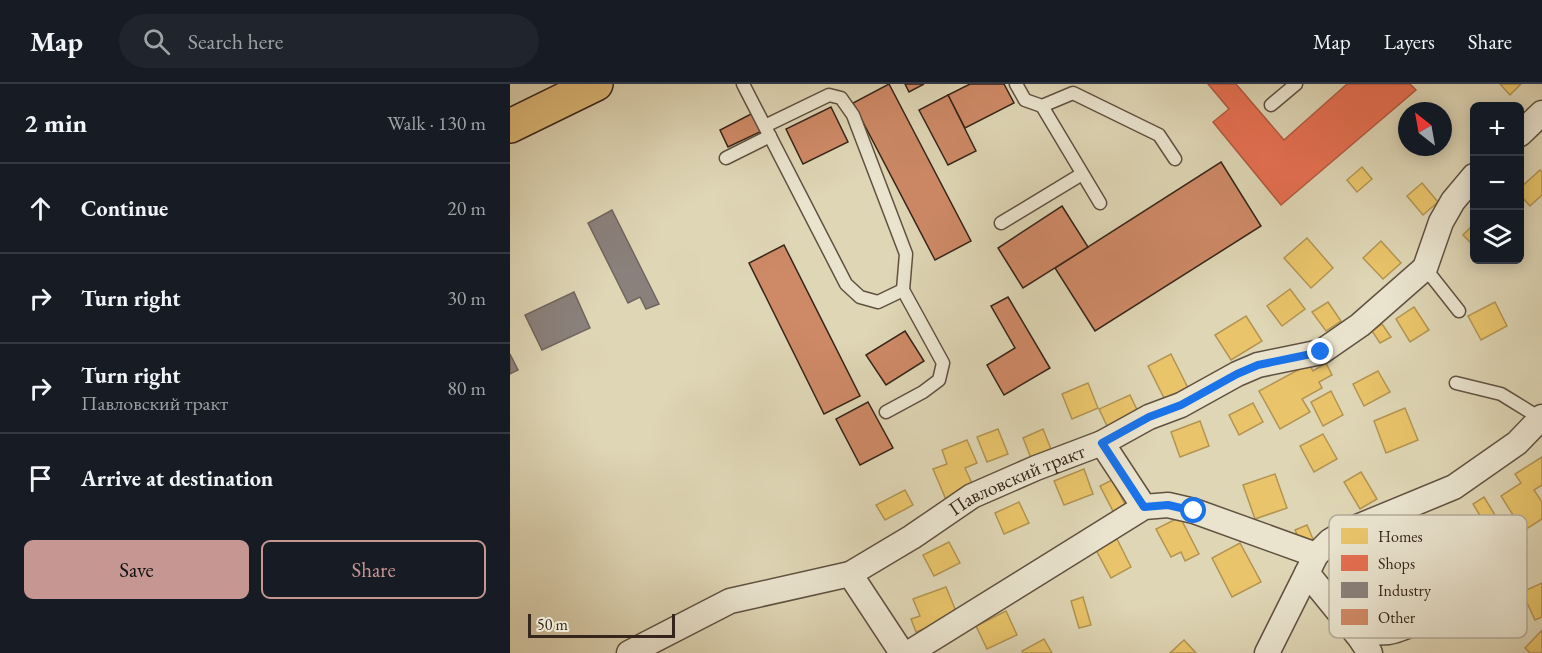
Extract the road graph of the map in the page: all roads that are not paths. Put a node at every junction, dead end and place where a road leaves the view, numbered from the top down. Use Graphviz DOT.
graph roads {
  1 [pos="596,84"];
  2 [pos="743,84"];
  3 [pos="1016,84"];
  4 [pos="1296,84"];
  5 [pos="1271,105"];
  6 [pos="1042,106"];
  7 [pos="1542,113"];
  8 [pos="510,126"];
  9 [pos="1524,130"];
  10 [pos="767,131"];
  11 [pos="726,158"];
  12 [pos="1175,159"];
  13 [pos="1082,174"];
  14 [pos="1470,181"];
  15 [pos="1100,203"];
  16 [pos="1001,223"];
  17 [pos="1425,268"];
  18 [pos="903,290"];
  19 [pos="1459,311"];
  20 [pos="1456,383"];
  21 [pos="886,412"];
  22 [pos="1541,418"];
  23 [pos="1102,443"];
  24 [pos="1144,507"];
  25 [pos="1386,515"];
  26 [pos="1329,542"];
  27 [pos="1312,564"];
  28 [pos="850,574"];
  29 [pos="1329,590"];
  30 [pos="1390,638"];
  31 [pos="1365,645"];
  32 [pos="629,653"];
  33 [pos="902,653"];
  34 [pos="909,653"];
  35 [pos="1268,653"];
  1 -- 8 [label="main road"];
  2 -- 10 [label="lane"];
  3 -- 6 [label="lane"];
  4 -- 5 [label="lane"];
  6 -- 12 [label="lane"];
  6 -- 13 [label="lane"];
  7 -- 9 [label="street"];
  10 -- 11 [label="lane"];
  10 -- 18 [label="lane"];
  10 -- 18 [label="lane"];
  13 -- 15 [label="lane"];
  13 -- 16 [label="lane"];
  14 -- 17 [label="street, Павловский тракт"];
  17 -- 19 [label="lane"];
  17 -- 23 [label="street, Павловский тракт"];
  18 -- 21 [label="lane"];
  20 -- 22 [label="lane"];
  22 -- 25 [label="street"];
  23 -- 24 [label="street"];
  23 -- 28 [label="street, Павловский тракт"];
  24 -- 27 [label="street"];
  24 -- 34 [label="street"];
  26 -- 27 [label="street"];
  27 -- 29 [label="street"];
  27 -- 35 [label="street"];
  28 -- 32 [label="street, Павловский тракт"];
  28 -- 33 [label="street"];
  30 -- 31 [label="lane"];
}
